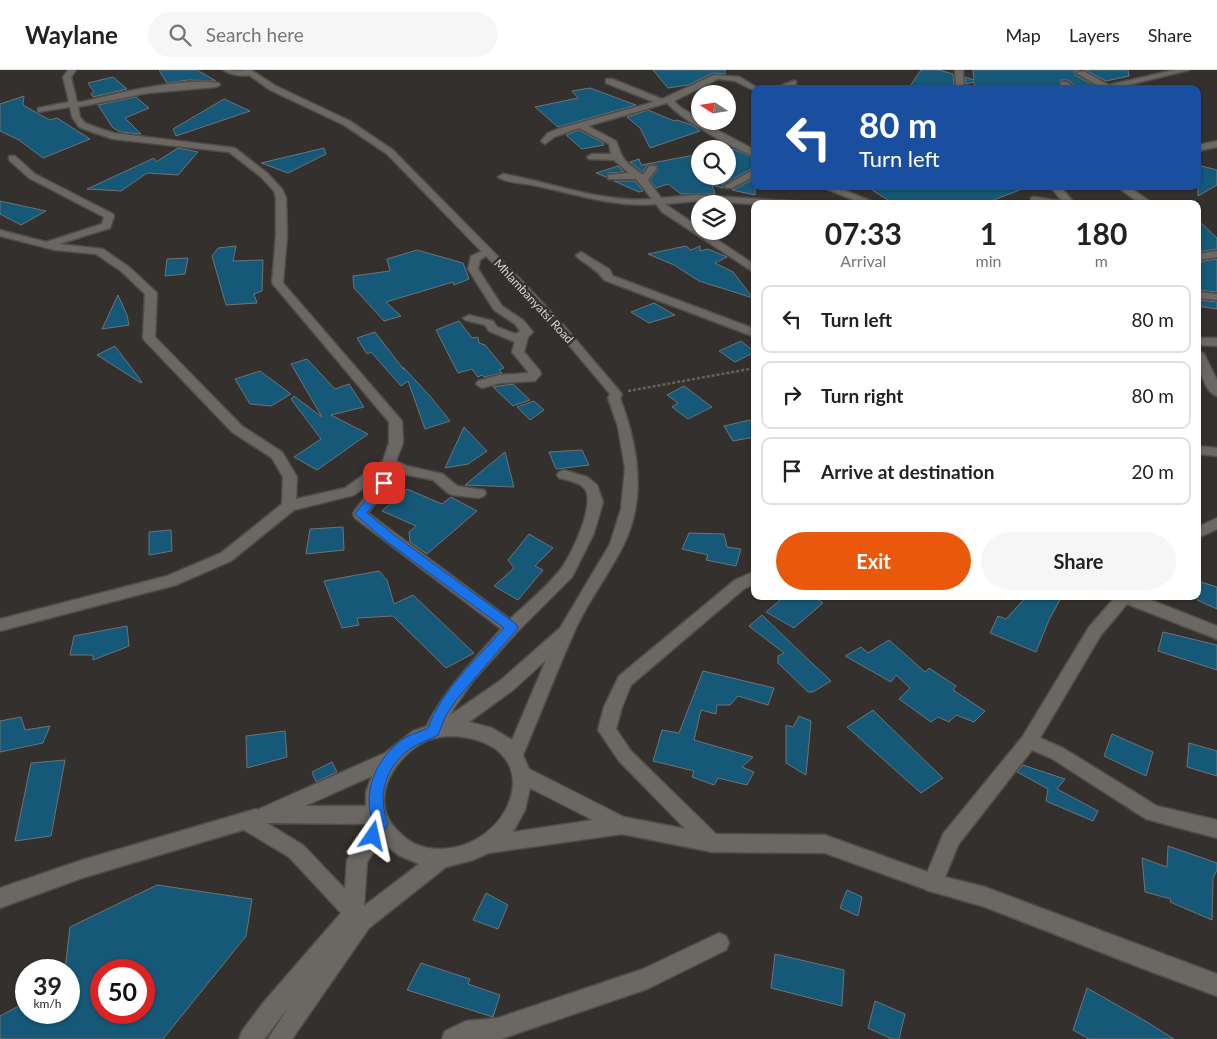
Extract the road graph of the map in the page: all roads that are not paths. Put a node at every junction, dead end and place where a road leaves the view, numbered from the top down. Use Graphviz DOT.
graph roads {
  1 [pos="72,70"];
  2 [pos="227,70"];
  3 [pos="959,70"];
  4 [pos="1156,70"];
  5 [pos="1185,70"];
  6 [pos="248,71"];
  7 [pos="1080,72"];
  8 [pos="1165,74"];
  9 [pos="948,78"];
  10 [pos="609,81"];
  11 [pos="1086,81"];
  12 [pos="793,84"];
  13 [pos="216,85"];
  14 [pos="790,85"];
  15 [pos="960,85"];
  16 [pos="1096,85"];
  17 [pos="1099,85"];
  18 [pos="1116,85"];
  19 [pos="751,86"];
  20 [pos="665,101"];
  21 [pos="73,104"];
  22 [pos="42,110"];
  23 [pos="602,119"];
  24 [pos="581,126"];
  25 [pos="606,138"];
  26 [pos="1201,138"];
  27 [pos="545,141"];
  28 [pos="1217,142"];
  29 [pos="1201,147"];
  30 [pos="751,151"];
  31 [pos="592,156"];
  32 [pos="617,157"];
  33 [pos="12,158"];
  34 [pos="652,168"];
  35 [pos="751,174"];
  36 [pos="503,177"];
  37 [pos="611,177"];
  38 [pos="640,179"];
  39 [pos="728,186"];
  40 [pos="836,190"];
  41 [pos="1058,190"];
  42 [pos="1127,190"];
  43 [pos="862,200"];
  44 [pos="1067,200"];
  45 [pos="1142,200"];
  46 [pos="751,201"];
  47 [pos="657,202"];
  48 [pos="0,232"];
  49 [pos="48,245"];
  50 [pos="487,252"];
  51 [pos="1217,254"];
  52 [pos="581,255"];
  53 [pos="1201,257"];
  54 [pos="751,267"];
  55 [pos="1201,295"];
  56 [pos="1217,297"];
  57 [pos="469,318"];
  58 [pos="751,332"];
  59 [pos="522,337"];
  60 [pos="1201,342"];
  61 [pos="1217,342"];
  62 [pos="1203,373"];
  63 [pos="482,384"];
  64 [pos="1217,392"];
  65 [pos="1201,450"];
  66 [pos="1217,452"];
  67 [pos="392,466"];
  68 [pos="564,475"];
  69 [pos="479,493"];
  70 [pos="289,506"];
  71 [pos="1217,523"];
  72 [pos="1201,531"];
  73 [pos="751,579"];
  74 [pos="1122,600"];
  75 [pos="1135,600"];
  76 [pos="0,624"];
  77 [pos="569,626"];
  78 [pos="512,628"];
  79 [pos="1217,633"];
  80 [pos="439,730"];
  81 [pos="1029,741"];
  82 [pos="391,759"];
  83 [pos="518,765"];
  84 [pos="266,815"];
  85 [pos="379,820"];
  86 [pos="246,821"];
  87 [pos="622,825"];
  88 [pos="1217,829"];
  89 [pos="712,843"];
  90 [pos="486,845"];
  91 [pos="442,858"];
  92 [pos="933,883"];
  93 [pos="0,898"];
  94 [pos="354,913"];
  95 [pos="719,943"];
  96 [pos="1217,985"];
  97 [pos="250,1039"];
  98 [pos="279,1039"];
  99 [pos="453,1039"];
  1 -- 21 [label="street"];
  2 -- 6 [label="street"];
  3 -- 15 [label="street"];
  4 -- 8 [label="street"];
  5 -- 8 [label="street"];
  6 -- 50 [label="street, Mhlambanyatsi Road"];
  7 -- 17 [label="street"];
  8 -- 18 [label="street"];
  9 -- 15 [label="street"];
  10 -- 20 [label="street"];
  11 -- 16 [label="street"];
  12 -- 14 [label="street"];
  13 -- 21 [label="street"];
  19 -- 20 [label="street"];
  20 -- 23 [label="street"];
  20 -- 30 [label="street"];
  21 -- 22 [label="street"];
  21 -- 67 [label="street"];
  23 -- 24 [label="street"];
  23 -- 25 [label="street"];
  24 -- 25 [label="street"];
  24 -- 27 [label="street"];
  25 -- 32 [label="street"];
  26 -- 28 [label="street"];
  28 -- 29 [label="street"];
  31 -- 32 [label="street"];
  32 -- 38 [label="street"];
  33 -- 49 [label="street"];
  34 -- 38 [label="street"];
  35 -- 39 [label="street"];
  36 -- 47 [label="street"];
  37 -- 38 [label="street"];
  38 -- 47 [label="street"];
  40 -- 43 [label="street"];
  41 -- 44 [label="street"];
  42 -- 45 [label="street"];
  46 -- 47 [label="street"];
  47 -- 54 [label="street"];
  48 -- 49 [label="street"];
  49 -- 70 [label="street"];
  50 -- 59 [label="street"];
  50 -- 77 [label="street, Mhlambanyatsi Road"];
  51 -- 53 [label="street"];
  52 -- 58 [label="street"];
  55 -- 56 [label="street"];
  57 -- 59 [label="street"];
  59 -- 63 [label="street"];
  60 -- 61 [label="street"];
  62 -- 64 [label="street"];
  65 -- 66 [label="street"];
  67 -- 69 [label="street"];
  67 -- 70 [label="street"];
  67 -- 78 [label="street"];
  68 -- 78 [label="street"];
  70 -- 76 [label="street"];
  71 -- 72 [label="street"];
  73 -- 89 [label="street"];
  74 -- 81 [label="street"];
  75 -- 79 [label="street"];
  77 -- 80 [label="street, Mhlambanyatsi Road"];
  77 -- 83 [label="street, Mhlambanyatsi Road"];
  78 -- 80 [label="street"];
  80 -- 82 [label="street"];
  80 -- 83 [label="street"];
  81 -- 88 [label="street"];
  81 -- 92 [label="street"];
  82 -- 84 [label="street"];
  82 -- 85 [label="street"];
  83 -- 87 [label="street"];
  83 -- 90 [label="street"];
  84 -- 85 [label="street"];
  84 -- 86 [label="street"];
  85 -- 91 [label="street"];
  85 -- 94 [label="street"];
  86 -- 93 [label="street"];
  86 -- 94 [label="street"];
  87 -- 89 [label="street"];
  87 -- 90 [label="street"];
  89 -- 92 [label="street"];
  90 -- 91 [label="street"];
  91 -- 98 [label="street"];
  92 -- 96 [label="street"];
  94 -- 97 [label="street"];
  95 -- 99 [label="street"];
}
